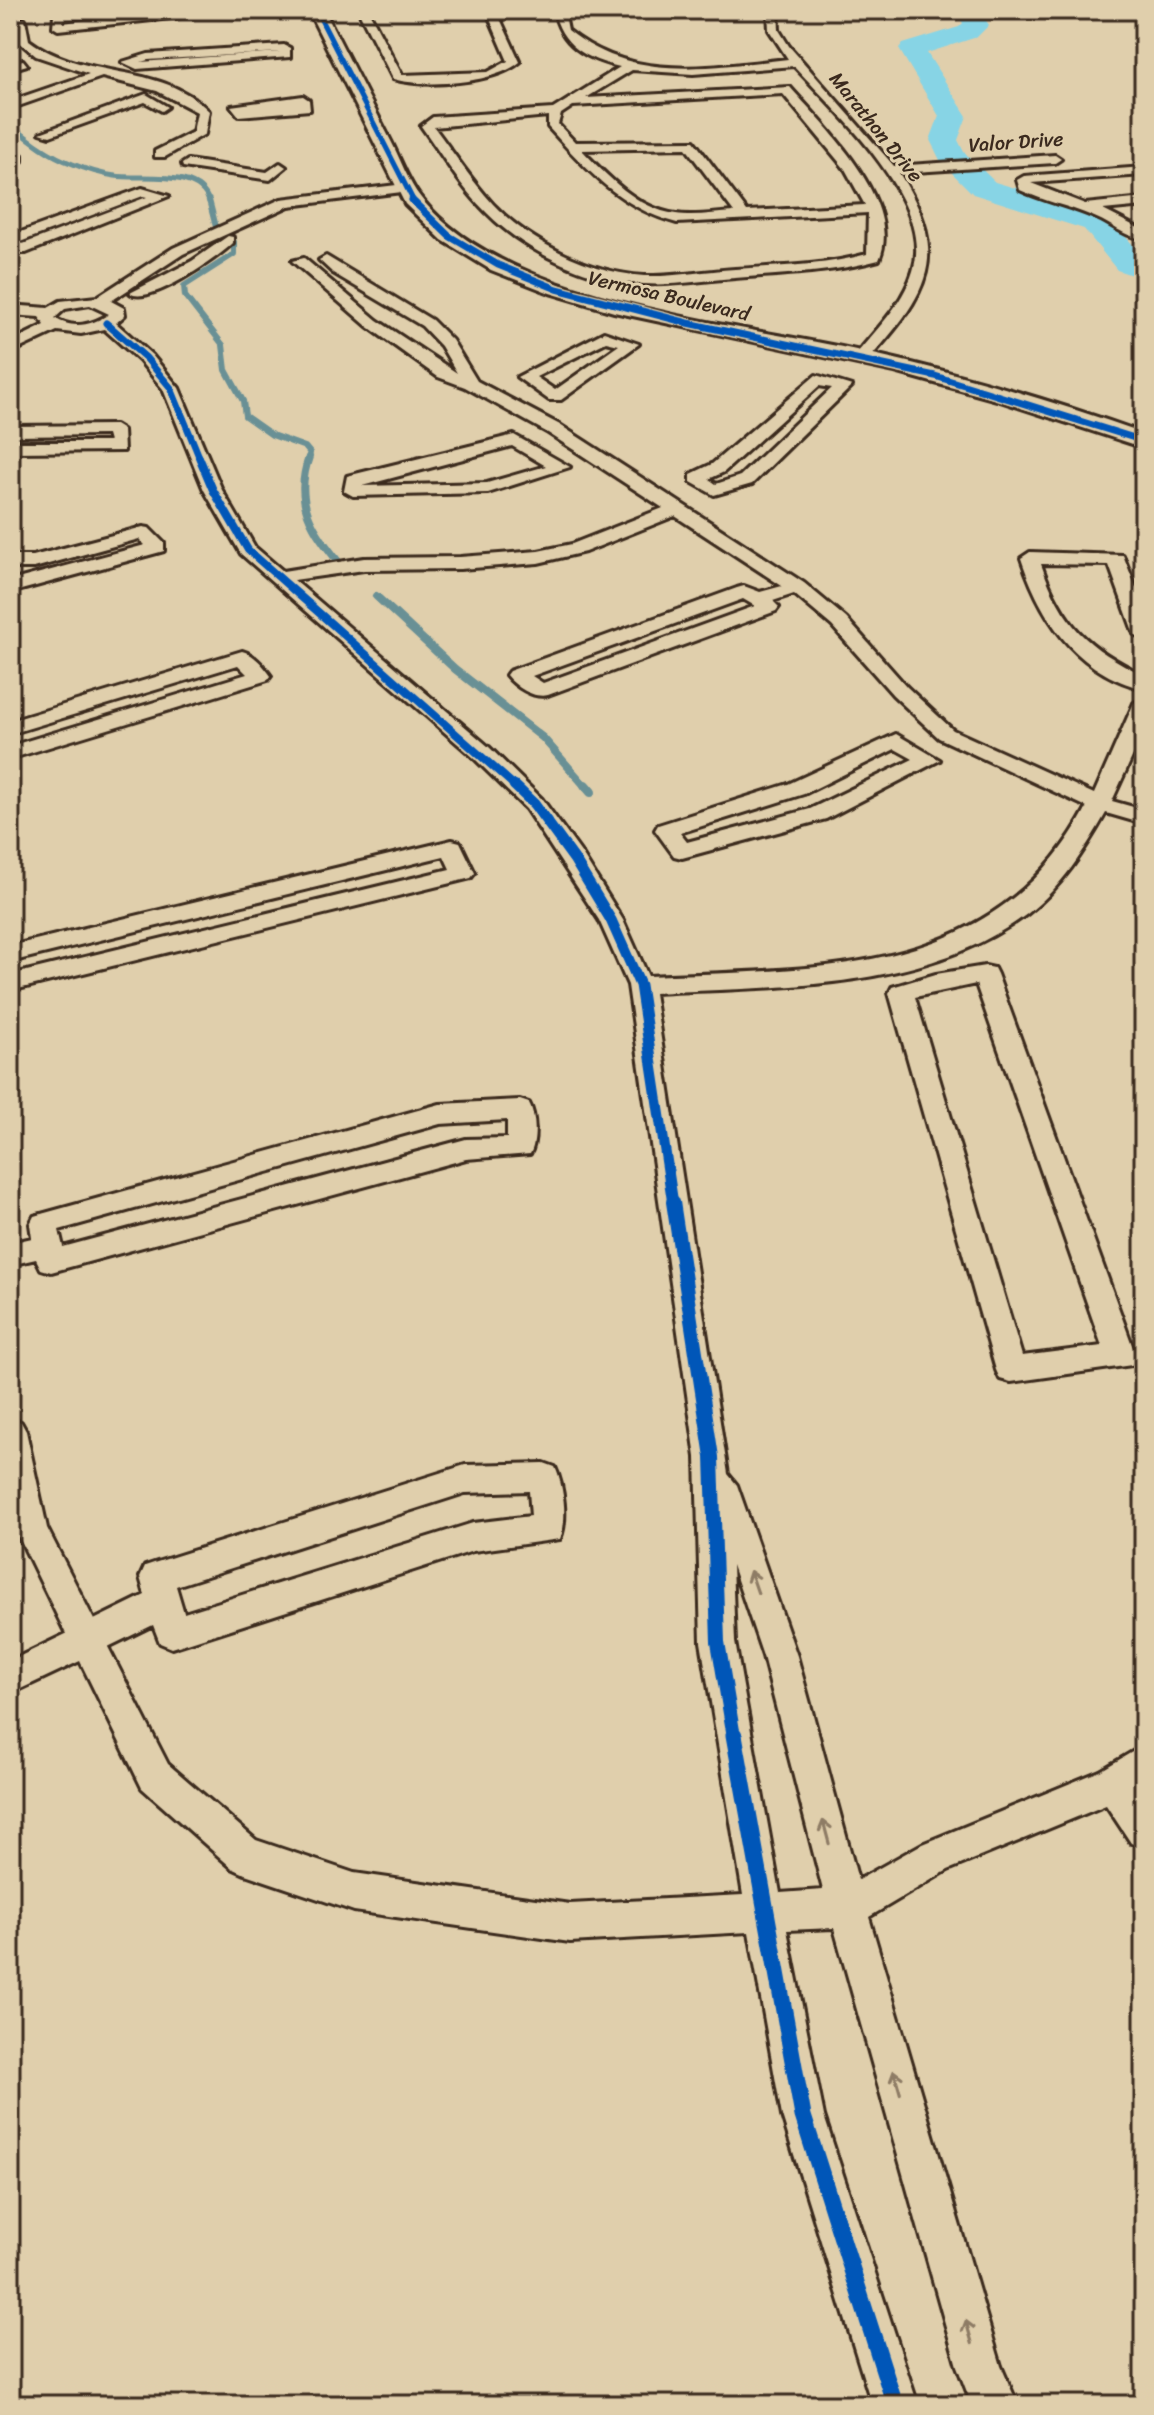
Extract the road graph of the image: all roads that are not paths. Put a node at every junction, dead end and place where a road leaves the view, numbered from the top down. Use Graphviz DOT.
graph roads {
  1 [pos="152,10"];
  2 [pos="242,10"];
  3 [pos="316,10"];
  4 [pos="363,10"];
  5 [pos="491,10"];
  6 [pos="559,10"];
  7 [pos="773,10"];
  8 [pos="33,20"];
  9 [pos="41,54"];
  10 [pos="13,62"];
  11 [pos="796,62"];
  12 [pos="132,64"];
  13 [pos="631,65"];
  14 [pos="102,72"];
  15 [pos="592,88"];
  16 [pos="677,94"];
  17 [pos="179,96"];
  18 [pos="153,102"];
  19 [pos="10,105"];
  20 [pos="562,108"];
  21 [pos="701,131"];
  22 [pos="690,144"];
  23 [pos="572,146"];
  24 [pos="10,154"];
  25 [pos="1073,158"];
  26 [pos="10,160"];
  27 [pos="194,160"];
  28 [pos="891,170"];
  29 [pos="1144,171"];
  30 [pos="405,188"];
  31 [pos="1144,202"];
  32 [pos="1081,208"];
  33 [pos="875,209"];
  34 [pos="742,214"];
  35 [pos="245,222"];
  36 [pos="1144,235"];
  37 [pos="13,246"];
  38 [pos="10,310"];
  39 [pos="106,310"];
  40 [pos="414,316"];
  41 [pos="52,320"];
  42 [pos="372,323"];
  43 [pos="10,348"];
  44 [pos="862,357"];
  45 [pos="471,384"];
  46 [pos="538,386"];
  47 [pos="506,402"];
  48 [pos="10,431"];
  49 [pos="570,440"];
  50 [pos="1144,441"];
  51 [pos="10,447"];
  52 [pos="535,452"];
  53 [pos="705,483"];
  54 [pos="657,497"];
  55 [pos="674,510"];
  56 [pos="10,562"];
  57 [pos="279,577"];
  58 [pos="10,587"];
  59 [pos="797,587"];
  60 [pos="758,599"];
  61 [pos="1144,634"];
  62 [pos="1144,683"];
  63 [pos="1144,703"];
  64 [pos="10,728"];
  65 [pos="946,734"];
  66 [pos="916,750"];
  67 [pos="10,753"];
  68 [pos="1098,804"];
  69 [pos="1144,817"];
  70 [pos="929,953"];
  71 [pos="10,954"];
  72 [pos="936,982"];
  73 [pos="10,983"];
  74 [pos="640,985"];
  75 [pos="48,1245"];
  76 [pos="10,1254"];
  77 [pos="10,1431"];
  78 [pos="712,1457"];
  79 [pos="164,1603"];
  80 [pos="85,1642"];
  81 [pos="10,1678"];
  82 [pos="1144,1762"];
  83 [pos="1113,1784"];
  84 [pos="1144,1830"];
  85 [pos="847,1908"];
  86 [pos="765,1914"];
  87 [pos="895,2405"];
  88 [pos="995,2405"];
  1 -- 8 [label="street"];
  2 -- 8 [label="street"];
  3 -- 30 [label="main road, Vermosa Boulevard"];
  4 -- 5 [label="street"];
  6 -- 13 [label="street"];
  7 -- 11 [label="street, Marathon Drive"];
  8 -- 9 [label="street"];
  9 -- 10 [label="street"];
  9 -- 14 [label="street"];
  11 -- 13 [label="street"];
  11 -- 28 [label="street, Marathon Drive"];
  12 -- 12 [label="street"];
  12 -- 14 [label="street"];
  13 -- 15 [label="street"];
  14 -- 17 [label="street"];
  14 -- 19 [label="street"];
  15 -- 16 [label="street"];
  15 -- 20 [label="street"];
  16 -- 20 [label="street"];
  16 -- 33 [label="street"];
  17 -- 18 [label="street"];
  17 -- 27 [label="street"];
  18 -- 18 [label="street"];
  20 -- 23 [label="street"];
  20 -- 33 [label="street"];
  21 -- 22 [label="street"];
  22 -- 23 [label="street"];
  22 -- 34 [label="street"];
  23 -- 34 [label="street"];
  24 -- 26 [label="street"];
  25 -- 28 [label="street, Valor Drive"];
  27 -- 27 [label="street"];
  28 -- 44 [label="street, Marathon Drive"];
  29 -- 32 [label="street"];
  30 -- 35 [label="street"];
  30 -- 44 [label="main road, Vermosa Boulevard"];
  31 -- 32 [label="street"];
  32 -- 36 [label="street"];
  33 -- 34 [label="street"];
  35 -- 39 [label="street"];
  35 -- 39 [label="street"];
  37 -- 37 [label="street"];
  38 -- 41 [label="street"];
  39 -- 41 [label="street"];
  39 -- 41 [label="street"];
  39 -- 57 [label="street"];
  40 -- 42 [label="street"];
  40 -- 42 [label="street"];
  40 -- 45 [label="street"];
  41 -- 43 [label="street"];
  42 -- 45 [label="street"];
  44 -- 50 [label="main road, Vermosa Boulevard"];
  45 -- 47 [label="street"];
  46 -- 46 [label="street"];
  46 -- 47 [label="street"];
  47 -- 49 [label="street"];
  48 -- 51 [label="street"];
  49 -- 52 [label="street"];
  49 -- 54 [label="street"];
  52 -- 52 [label="street"];
  53 -- 53 [label="street"];
  53 -- 54 [label="street"];
  54 -- 55 [label="street"];
  55 -- 57 [label="street"];
  55 -- 59 [label="street"];
  56 -- 58 [label="street"];
  57 -- 74 [label="street"];
  59 -- 60 [label="street"];
  59 -- 65 [label="street"];
  60 -- 60 [label="street"];
  61 -- 62 [label="street"];
  63 -- 68 [label="street"];
  64 -- 67 [label="street"];
  65 -- 66 [label="street"];
  65 -- 68 [label="street"];
  66 -- 66 [label="street"];
  68 -- 69 [label="street"];
  68 -- 70 [label="street"];
  70 -- 72 [label="street"];
  70 -- 74 [label="street"];
  71 -- 73 [label="street"];
  72 -- 72 [label="street"];
  74 -- 78 [label="street"];
  75 -- 75 [label="street"];
  75 -- 76 [label="street"];
  77 -- 80 [label="street"];
  85 -- 78 [label="street, one-way"];
  78 -- 86 [label="street"];
  79 -- 79 [label="street"];
  79 -- 80 [label="street"];
  80 -- 81 [label="street"];
  80 -- 86 [label="street"];
  82 -- 83 [label="street"];
  83 -- 84 [label="street"];
  83 -- 85 [label="street"];
  85 -- 86 [label="street"];
  88 -- 85 [label="street, one-way"];
  86 -- 87 [label="street"];
}
